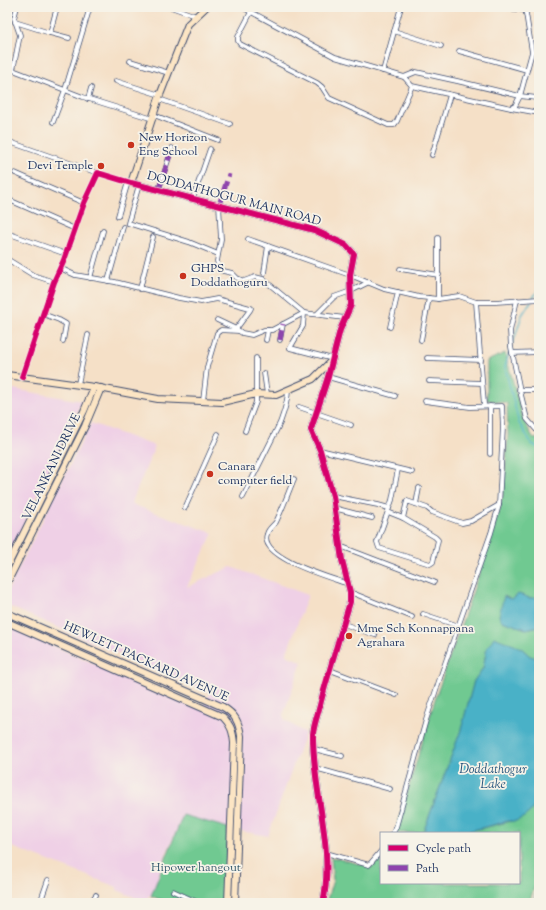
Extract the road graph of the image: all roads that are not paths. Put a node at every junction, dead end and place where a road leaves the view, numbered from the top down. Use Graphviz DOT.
graph roads {
  1 [pos="17,7"];
  2 [pos="57,7"];
  3 [pos="90,7"];
  4 [pos="171,7"];
  5 [pos="206,7"];
  6 [pos="242,7"];
  7 [pos="402,7"];
  8 [pos="499,7"];
  9 [pos="525,9"];
  10 [pos="250,12"];
  11 [pos="196,16"];
  12 [pos="15,22"];
  13 [pos="394,31"];
  14 [pos="50,33"];
  15 [pos="69,38"];
  16 [pos="441,46"];
  17 [pos="459,51"];
  18 [pos="130,61"];
  19 [pos="527,70"];
  20 [pos="383,71"];
  21 [pos="169,73"];
  22 [pos="404,77"];
  23 [pos="116,81"];
  24 [pos="412,86"];
  25 [pos="92,88"];
  26 [pos="64,90"];
  27 [pos="450,95"];
  28 [pos="520,96"];
  29 [pos="160,97"];
  30 [pos="537,98"];
  31 [pos="88,99"];
  32 [pos="511,108"];
  33 [pos="539,113"];
  34 [pos="153,117"];
  35 [pos="53,122"];
  36 [pos="230,124"];
  37 [pos="218,140"];
  38 [pos="7,141"];
  39 [pos="172,148"];
  40 [pos="210,149"];
  41 [pos="432,155"];
  42 [pos="15,173"];
  43 [pos="98,173"];
  44 [pos="130,182"];
  45 [pos="139,185"];
  46 [pos="159,189"];
  47 [pos="193,198"];
  48 [pos="7,199"];
  49 [pos="84,202"];
  50 [pos="219,205"];
  51 [pos="118,216"];
  52 [pos="124,226"];
  53 [pos="75,230"];
  54 [pos="103,231"];
  55 [pos="7,233"];
  56 [pos="153,237"];
  57 [pos="438,238"];
  58 [pos="248,239"];
  59 [pos="268,246"];
  60 [pos="66,254"];
  61 [pos="218,254"];
  62 [pos="7,259"];
  63 [pos="60,268"];
  64 [pos="400,269"];
  65 [pos="264,273"];
  66 [pos="350,274"];
  67 [pos="439,275"];
  68 [pos="90,278"];
  69 [pos="108,281"];
  70 [pos="54,282"];
  71 [pos="369,282"];
  72 [pos="140,289"];
  73 [pos="351,291"];
  74 [pos="398,292"];
  75 [pos="429,298"];
  76 [pos="438,299"];
  77 [pos="539,299"];
  78 [pos="517,300"];
  79 [pos="476,302"];
  80 [pos="304,313"];
  81 [pos="43,314"];
  82 [pos="318,314"];
  83 [pos="345,318"];
  84 [pos="217,320"];
  85 [pos="283,324"];
  86 [pos="390,327"];
  87 [pos="238,330"];
  88 [pos="268,330"];
  89 [pos="88,335"];
  90 [pos="266,340"];
  91 [pos="280,340"];
  92 [pos="421,340"];
  93 [pos="63,341"];
  94 [pos="539,352"];
  95 [pos="512,353"];
  96 [pos="256,358"];
  97 [pos="427,358"];
  98 [pos="333,359"];
  99 [pos="481,360"];
  100 [pos="264,373"];
  101 [pos="7,375"];
  102 [pos="22,377"];
  103 [pos="328,377"];
  104 [pos="430,381"];
  105 [pos="482,383"];
  106 [pos="78,384"];
  107 [pos="94,387"];
  108 [pos="101,388"];
  109 [pos="288,390"];
  110 [pos="519,390"];
  111 [pos="539,390"];
  112 [pos="256,394"];
  113 [pos="267,394"];
  114 [pos="396,396"];
  115 [pos="203,401"];
  116 [pos="425,401"];
  117 [pos="484,405"];
  118 [pos="490,406"];
  119 [pos="299,407"];
  120 [pos="315,413"];
  121 [pos="351,426"];
  122 [pos="245,432"];
  123 [pos="539,433"];
  124 [pos="218,434"];
  125 [pos="320,450"];
  126 [pos="490,454"];
  127 [pos="398,469"];
  128 [pos="412,472"];
  129 [pos="294,480"];
  130 [pos="419,488"];
  131 [pos="333,496"];
  132 [pos="243,497"];
  133 [pos="416,504"];
  134 [pos="498,505"];
  135 [pos="185,508"];
  136 [pos="334,508"];
  137 [pos="388,510"];
  138 [pos="372,518"];
  139 [pos="403,518"];
  140 [pos="340,546"];
  141 [pos="7,567"];
  142 [pos="434,582"];
  143 [pos="7,583"];
  144 [pos="348,584"];
  145 [pos="350,592"];
  146 [pos="7,613"];
  147 [pos="423,614"];
  148 [pos="412,617"];
  149 [pos="7,622"];
  150 [pos="344,624"];
  151 [pos="459,626"];
  152 [pos="375,635"];
  153 [pos="330,670"];
  154 [pos="396,695"];
  155 [pos="229,711"];
  156 [pos="223,717"];
  157 [pos="314,749"];
  158 [pos="342,756"];
  159 [pos="315,768"];
  160 [pos="390,789"];
  161 [pos="394,832"];
  162 [pos="380,852"];
  163 [pos="326,853"];
  164 [pos="48,880"];
  165 [pos="173,891"];
  166 [pos="96,895"];
  167 [pos="40,903"];
  168 [pos="90,903"];
  169 [pos="199,903"];
  170 [pos="228,903"];
  171 [pos="235,903"];
  172 [pos="323,903"];
  1 -- 12 [label="street"];
  2 -- 14 [label="street"];
  3 -- 26 [label="street"];
  4 -- 11 [label="street"];
  5 -- 11 [label="street"];
  6 -- 10 [label="street"];
  7 -- 13 [label="street"];
  8 -- 9 [label="street"];
  9 -- 19 [label="street"];
  10 -- 20 [label="street"];
  10 -- 24 [label="street"];
  11 -- 21 [label="street"];
  12 -- 14 [label="street"];
  12 -- 26 [label="street"];
  13 -- 16 [label="street"];
  13 -- 20 [label="street"];
  14 -- 15 [label="street"];
  17 -- 19 [label="street"];
  18 -- 21 [label="street"];
  19 -- 28 [label="street"];
  20 -- 22 [label="street"];
  21 -- 29 [label="street"];
  22 -- 24 [label="street"];
  22 -- 28 [label="street"];
  23 -- 29 [label="street"];
  24 -- 27 [label="street"];
  25 -- 31 [label="street"];
  26 -- 31 [label="street"];
  26 -- 35 [label="street"];
  27 -- 32 [label="street"];
  27 -- 41 [label="street"];
  28 -- 30 [label="street"];
  28 -- 32 [label="street"];
  29 -- 34 [label="street"];
  29 -- 36 [label="street"];
  31 -- 34 [label="street"];
  32 -- 33 [label="street"];
  34 -- 37 [label="street"];
  34 -- 44 [label="street"];
  38 -- 43 [label="street"];
  39 -- 46 [label="street"];
  40 -- 47 [label="street"];
  42 -- 49 [label="street"];
  43 -- 44 [label="street"];
  43 -- 49 [label="street"];
  44 -- 45 [label="street, DODDATHOGUR MAIN ROAD"];
  44 -- 51 [label="street"];
  45 -- 46 [label="street, DODDATHOGUR MAIN ROAD"];
  45 -- 61 [label="street"];
  46 -- 47 [label="street, DODDATHOGUR MAIN ROAD"];
  47 -- 50 [label="street, DODDATHOGUR MAIN ROAD"];
  48 -- 53 [label="street"];
  49 -- 53 [label="street"];
  50 -- 61 [label="street"];
  50 -- 66 [label="street, DODDATHOGUR MAIN ROAD"];
  52 -- 69 [label="street"];
  53 -- 60 [label="street"];
  54 -- 68 [label="street"];
  55 -- 60 [label="street"];
  56 -- 72 [label="street"];
  57 -- 67 [label="street"];
  58 -- 59 [label="street"];
  59 -- 65 [label="street"];
  59 -- 66 [label="street"];
  60 -- 63 [label="street"];
  61 -- 80 [label="street"];
  62 -- 70 [label="street"];
  63 -- 68 [label="street"];
  63 -- 70 [label="street"];
  64 -- 67 [label="street"];
  66 -- 71 [label="street"];
  66 -- 73 [label="street, DODDATHOGUR MAIN ROAD"];
  67 -- 76 [label="street"];
  68 -- 69 [label="street"];
  69 -- 72 [label="street"];
  70 -- 81 [label="street"];
  71 -- 73 [label="street"];
  71 -- 74 [label="street"];
  72 -- 87 [label="street"];
  73 -- 82 [label="street"];
  73 -- 83 [label="street, DODDATHOGUR MAIN ROAD"];
  74 -- 75 [label="street"];
  74 -- 86 [label="street"];
  75 -- 76 [label="street"];
  75 -- 92 [label="street"];
  76 -- 79 [label="street"];
  77 -- 78 [label="street"];
  78 -- 79 [label="street"];
  78 -- 95 [label="street"];
  79 -- 99 [label="street"];
  80 -- 82 [label="street"];
  80 -- 85 [label="street"];
  80 -- 98 [label="street"];
  81 -- 93 [label="street"];
  81 -- 102 [label="street"];
  82 -- 83 [label="street"];
  83 -- 98 [label="street, DODDATHOGUR MAIN ROAD"];
  84 -- 87 [label="street"];
  85 -- 88 [label="street"];
  85 -- 91 [label="street"];
  87 -- 88 [label="street"];
  87 -- 115 [label="street"];
  88 -- 90 [label="street"];
  89 -- 106 [label="street"];
  94 -- 95 [label="street"];
  95 -- 110 [label="street"];
  96 -- 112 [label="street"];
  97 -- 99 [label="street"];
  98 -- 103 [label="street, DODDATHOGUR MAIN ROAD"];
  98 -- 109 [label="street"];
  99 -- 105 [label="street"];
  100 -- 113 [label="street"];
  101 -- 102 [label="street"];
  102 -- 106 [label="street"];
  103 -- 114 [label="street"];
  103 -- 120 [label="street, DODDATHOGUR MAIN ROAD"];
  104 -- 105 [label="street"];
  105 -- 117 [label="street"];
  106 -- 107 [label="street"];
  107 -- 108 [label="street"];
  107 -- 141 [label="street, VELANKANI DRIVE"];
  108 -- 115 [label="street"];
  108 -- 143 [label="street, VELANKANI DRIVE"];
  109 -- 113 [label="street"];
  109 -- 132 [label="street"];
  110 -- 111 [label="street"];
  110 -- 123 [label="street"];
  112 -- 113 [label="street"];
  112 -- 115 [label="street"];
  112 -- 122 [label="street"];
  116 -- 117 [label="street"];
  117 -- 118 [label="street"];
  118 -- 126 [label="street"];
  118 -- 134 [label="street"];
  119 -- 120 [label="street"];
  120 -- 121 [label="street"];
  120 -- 125 [label="street, DODDATHOGUR MAIN ROAD"];
  124 -- 135 [label="street"];
  125 -- 127 [label="street"];
  125 -- 131 [label="street, DODDATHOGUR MAIN ROAD"];
  127 -- 128 [label="street"];
  127 -- 137 [label="street"];
  129 -- 144 [label="street"];
  130 -- 133 [label="street"];
  131 -- 136 [label="street, DODDATHOGUR MAIN ROAD"];
  131 -- 137 [label="street"];
  133 -- 134 [label="street"];
  133 -- 139 [label="street"];
  134 -- 151 [label="street"];
  136 -- 138 [label="street"];
  136 -- 140 [label="street, DODDATHOGUR MAIN ROAD"];
  137 -- 139 [label="street"];
  137 -- 139 [label="street"];
  140 -- 142 [label="street"];
  140 -- 144 [label="street, DODDATHOGUR MAIN ROAD"];
  144 -- 145 [label="street, DODDATHOGUR MAIN ROAD"];
  145 -- 148 [label="street"];
  145 -- 150 [label="street, DODDATHOGUR MAIN ROAD"];
  146 -- 155 [label="street, HEWLETT PACKARD AVENUE"];
  147 -- 151 [label="street"];
  149 -- 156 [label="street, HEWLETT PACKARD AVENUE"];
  150 -- 152 [label="street"];
  150 -- 153 [label="street, DODDATHOGUR MAIN ROAD"];
  151 -- 161 [label="street"];
  153 -- 154 [label="street"];
  153 -- 157 [label="street, DODDATHOGUR MAIN ROAD"];
  155 -- 156 [label="street"];
  155 -- 171 [label="street, HEWLETT PACKARD AVENUE"];
  156 -- 170 [label="street, HEWLETT PACKARD AVENUE"];
  157 -- 158 [label="street"];
  157 -- 159 [label="street, DODDATHOGUR MAIN ROAD"];
  159 -- 160 [label="street"];
  159 -- 163 [label="street, DODDATHOGUR MAIN ROAD"];
  162 -- 163 [label="street"];
  163 -- 172 [label="street, DODDATHOGUR MAIN ROAD"];
  164 -- 167 [label="street"];
  165 -- 169 [label="street"];
  166 -- 168 [label="street"];
}
